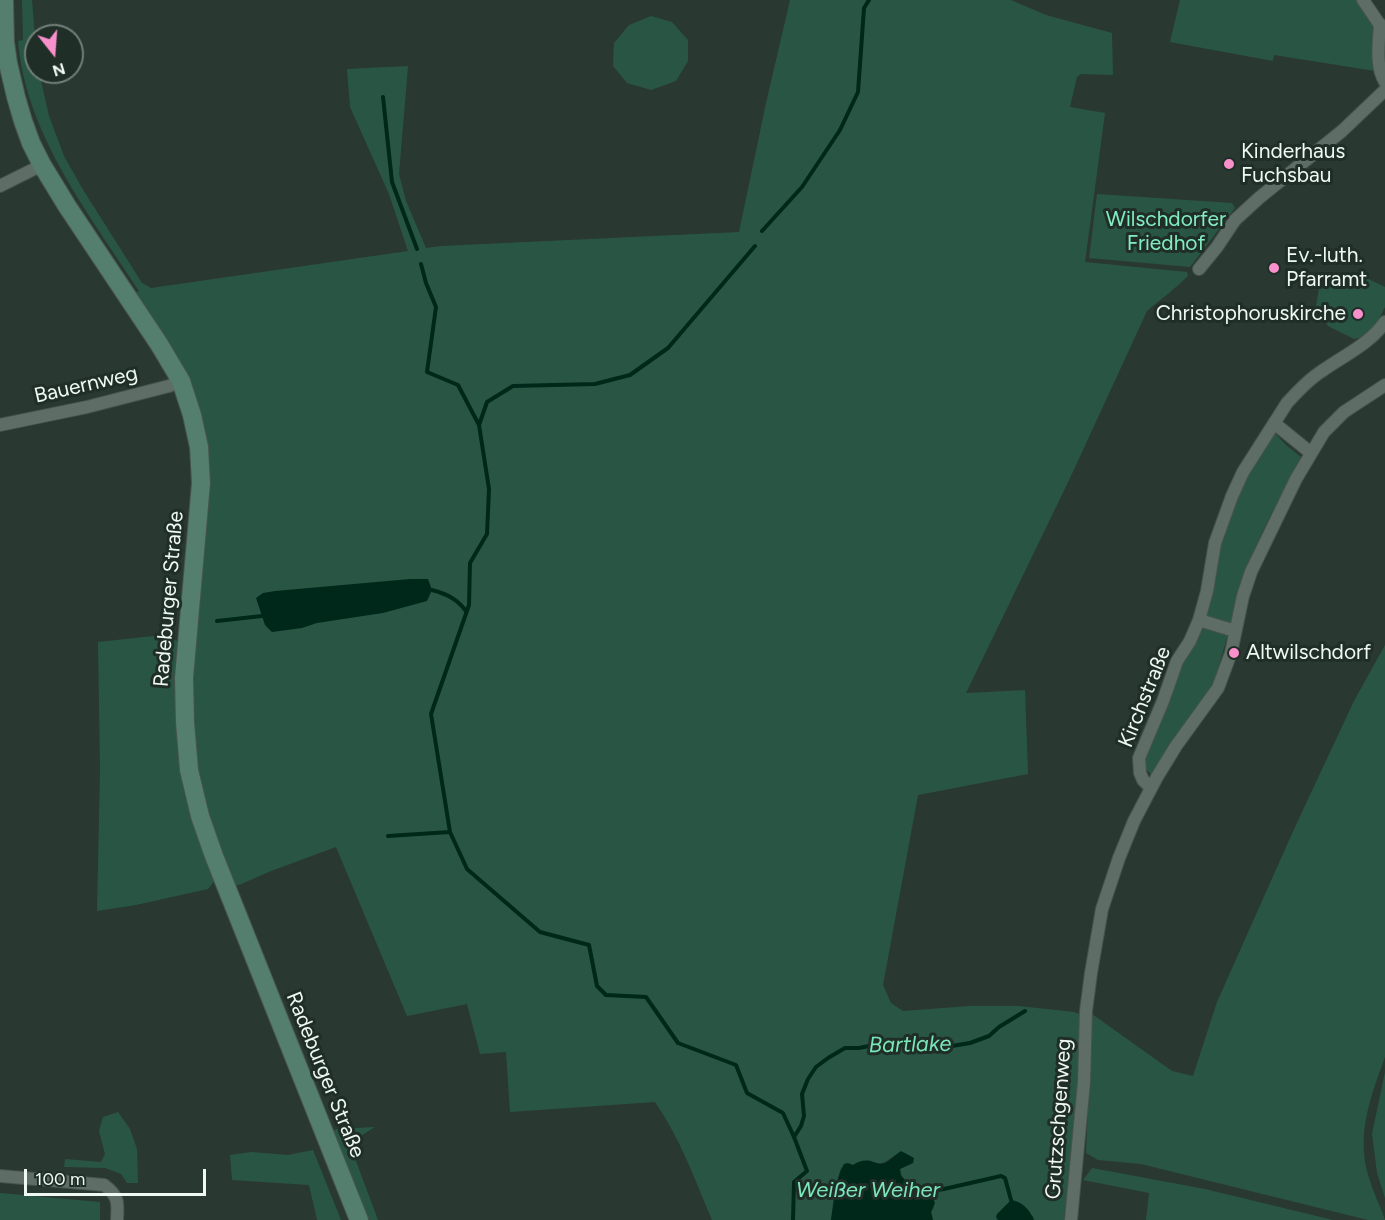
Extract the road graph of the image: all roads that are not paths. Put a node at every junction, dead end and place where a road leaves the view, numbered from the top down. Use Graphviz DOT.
graph roads {
  1 [pos="4,0"];
  2 [pos="1363,0"];
  3 [pos="1382,28"];
  4 [pos="1385,82"];
  5 [pos="1385,90"];
  6 [pos="42,165"];
  7 [pos="0,186"];
  8 [pos="1199,269"];
  9 [pos="1385,322"];
  10 [pos="181,381"];
  11 [pos="1385,385"];
  12 [pos="1274,423"];
  13 [pos="0,425"];
  14 [pos="1311,453"];
  15 [pos="1199,620"];
  16 [pos="1236,631"];
  17 [pos="1151,788"];
  18 [pos="0,1176"];
  19 [pos="117,1220"];
  20 [pos="359,1220"];
  21 [pos="1071,1220"];
  1 -- 6 [label="main road, Radeburger Straße"];
  2 -- 3 [label="street"];
  3 -- 4 [label="street"];
  5 -- 8 [label="street"];
  6 -- 7 [label="street"];
  6 -- 10 [label="main road, Radeburger Straße"];
  9 -- 12 [label="street, Kirchstraße"];
  10 -- 13 [label="street, Bauernweg"];
  10 -- 20 [label="main road, Radeburger Straße"];
  11 -- 14 [label="street"];
  12 -- 14 [label="street"];
  12 -- 15 [label="street, Kirchstraße"];
  14 -- 16 [label="street"];
  15 -- 16 [label="street"];
  15 -- 17 [label="street, Kirchstraße"];
  16 -- 17 [label="street"];
  17 -- 21 [label="street, Grutzschgenweg"];
  18 -- 19 [label="street"];
}
